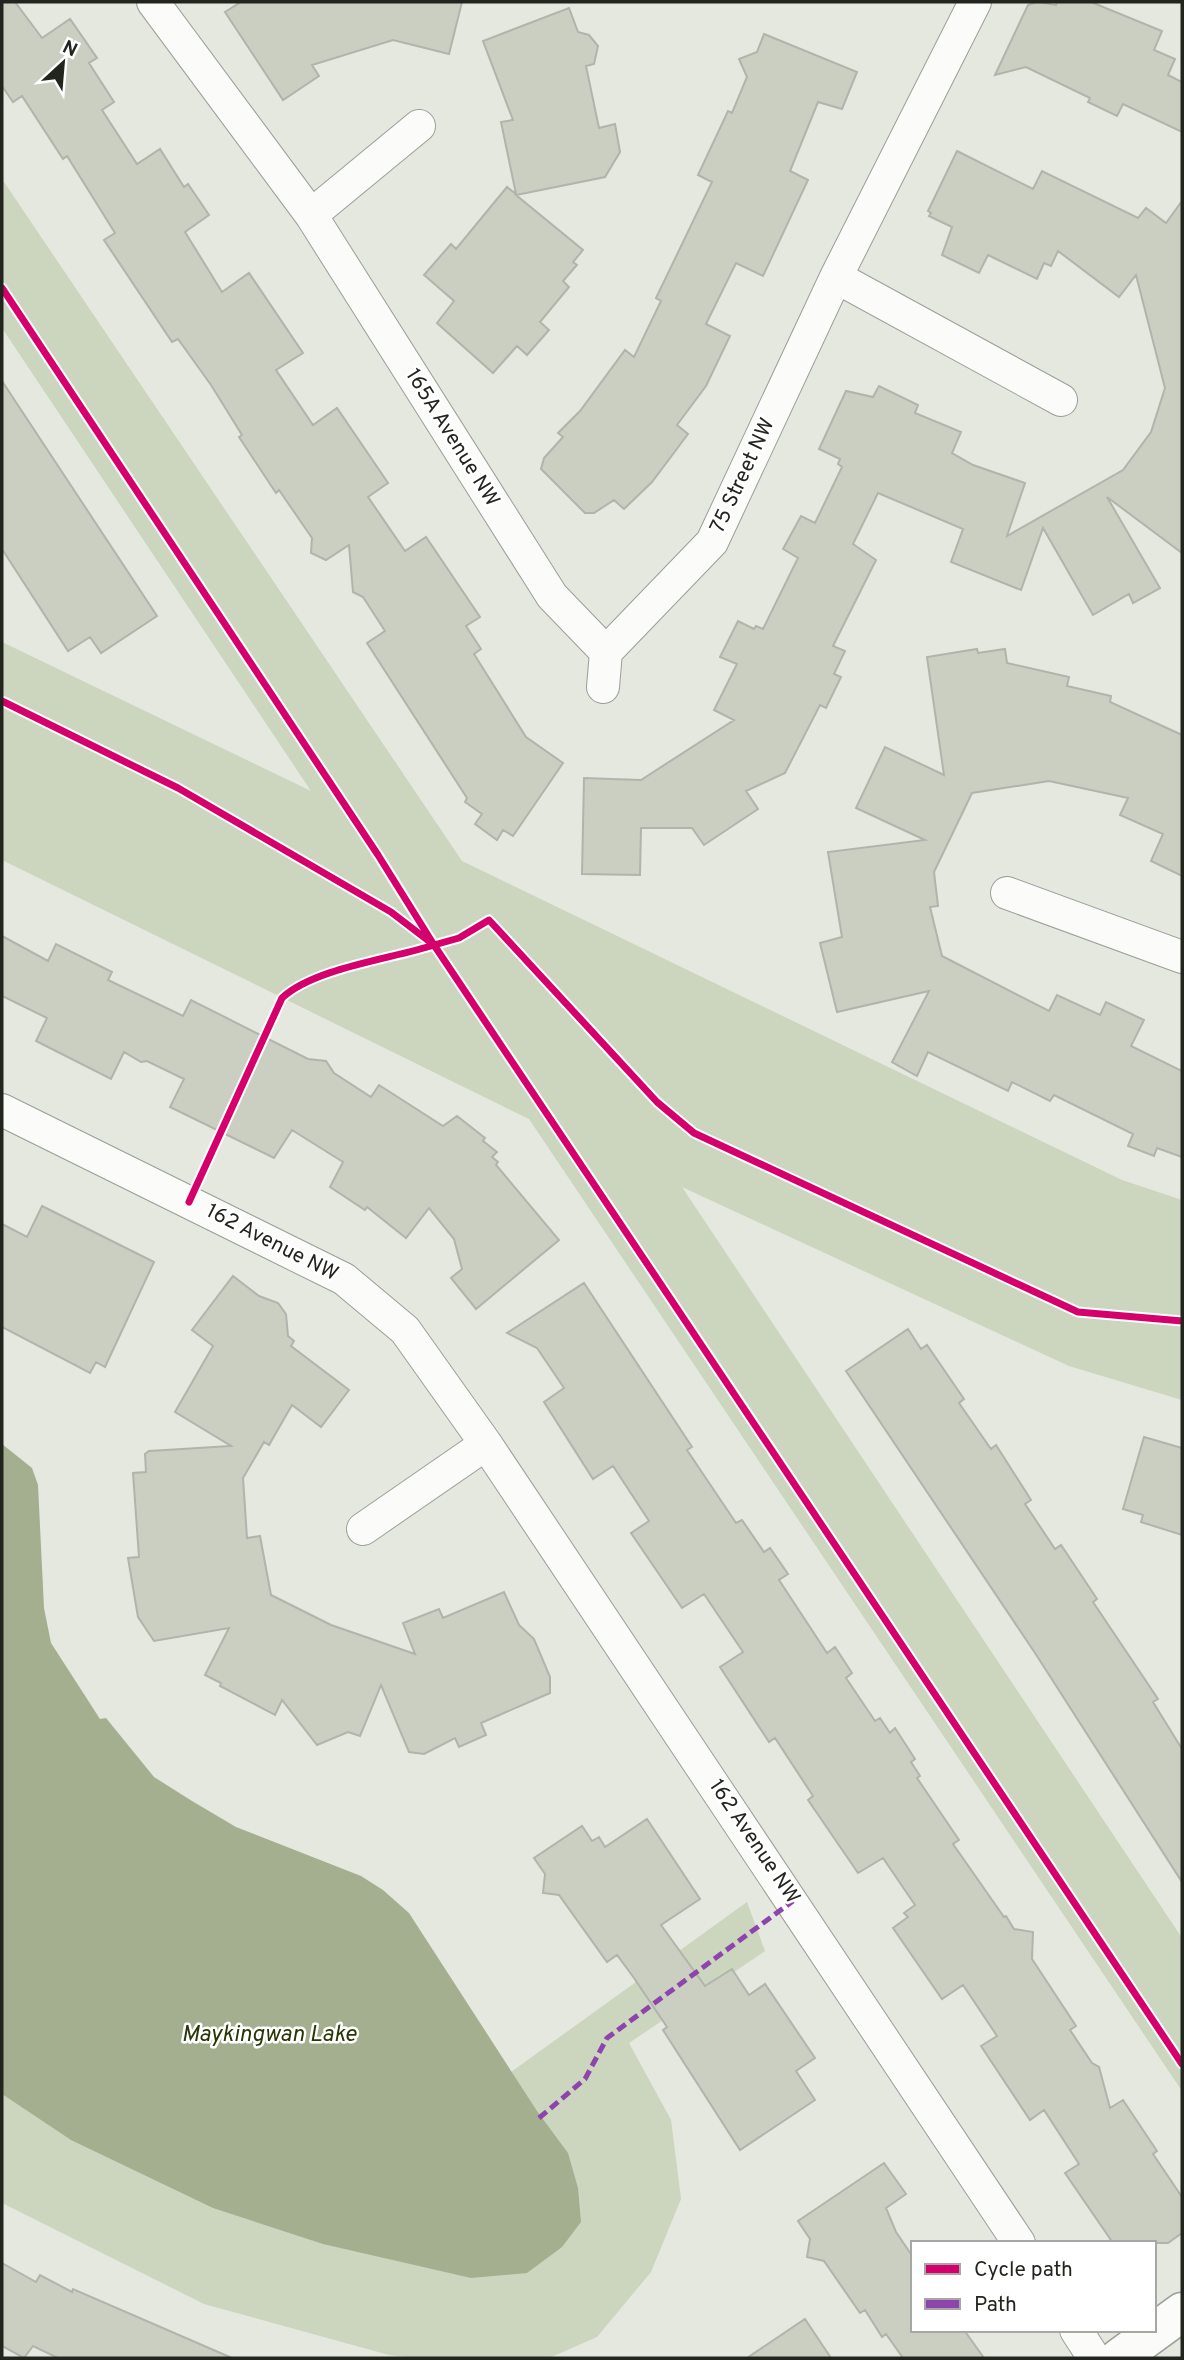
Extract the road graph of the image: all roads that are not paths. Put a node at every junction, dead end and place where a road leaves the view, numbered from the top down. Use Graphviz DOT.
graph roads {
  1 [pos="153,2"];
  2 [pos="975,2"];
  3 [pos="419,126"];
  4 [pos="311,215"];
  5 [pos="836,277"];
  6 [pos="1060,400"];
  7 [pos="606,652"];
  8 [pos="603,687"];
  9 [pos="1007,892"];
  10 [pos="1182,957"];
  11 [pos="2,1110"];
  12 [pos="486,1444"];
  13 [pos="363,1529"];
  14 [pos="1018,2241"];
  15 [pos="1182,2312"];
  16 [pos="1156,2331"];
  17 [pos="1077,2332"];
  18 [pos="1155,2332"];
  19 [pos="1094,2358"];
  20 [pos="1119,2358"];
  1 -- 4 [label="street, 165A Avenue NW"];
  2 -- 5 [label="street, 75 Street NW"];
  3 -- 4 [label="street"];
  4 -- 7 [label="street, 165A Avenue NW"];
  5 -- 6 [label="street"];
  5 -- 7 [label="street, 75 Street NW"];
  7 -- 8 [label="street"];
  9 -- 10 [label="street"];
  11 -- 12 [label="street, 162 Avenue NW"];
  12 -- 13 [label="street"];
  12 -- 14 [label="street, 162 Avenue NW"];
  15 -- 16 [label="street"];
  17 -- 19 [label="street"];
  18 -- 20 [label="street"];
}
